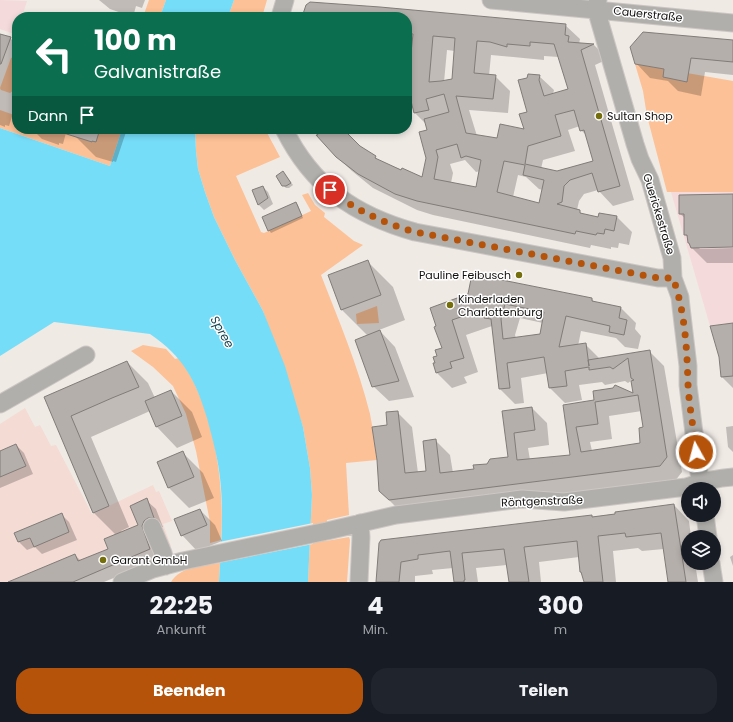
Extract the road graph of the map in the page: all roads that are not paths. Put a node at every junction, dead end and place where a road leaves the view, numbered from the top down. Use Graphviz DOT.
graph roads {
  1 [pos="285,0"];
  2 [pos="491,0"];
  3 [pos="597,4"];
  4 [pos="281,12"];
  5 [pos="733,23"];
  6 [pos="287,134"];
  7 [pos="673,278"];
  8 [pos="86,355"];
  9 [pos="0,404"];
  10 [pos="733,477"];
  11 [pos="700,482"];
  12 [pos="711,482"];
  13 [pos="681,488"];
  14 [pos="360,523"];
  15 [pos="152,528"];
  16 [pos="713,570"];
  17 [pos="158,572"];
  18 [pos="122,582"];
  19 [pos="359,582"];
  20 [pos="714,582"];
  1 -- 4 [label="street"];
  2 -- 3 [label="street, Cauerstraße"];
  3 -- 5 [label="street, Cauerstraße"];
  3 -- 7 [label="street, Guerickestraße"];
  6 -- 7 [label="street"];
  7 -- 11 [label="street, Guerickestraße"];
  8 -- 9 [label="street"];
  10 -- 12 [label="street, Röntgenstraße"];
  13 -- 14 [label="street, Röntgenstraße"];
  14 -- 17 [label="street, Röntgenstraße"];
  14 -- 19 [label="street"];
  15 -- 17 [label="street"];
  16 -- 20 [label="street"];
  17 -- 18 [label="street, Röntgenstraße"];
}
